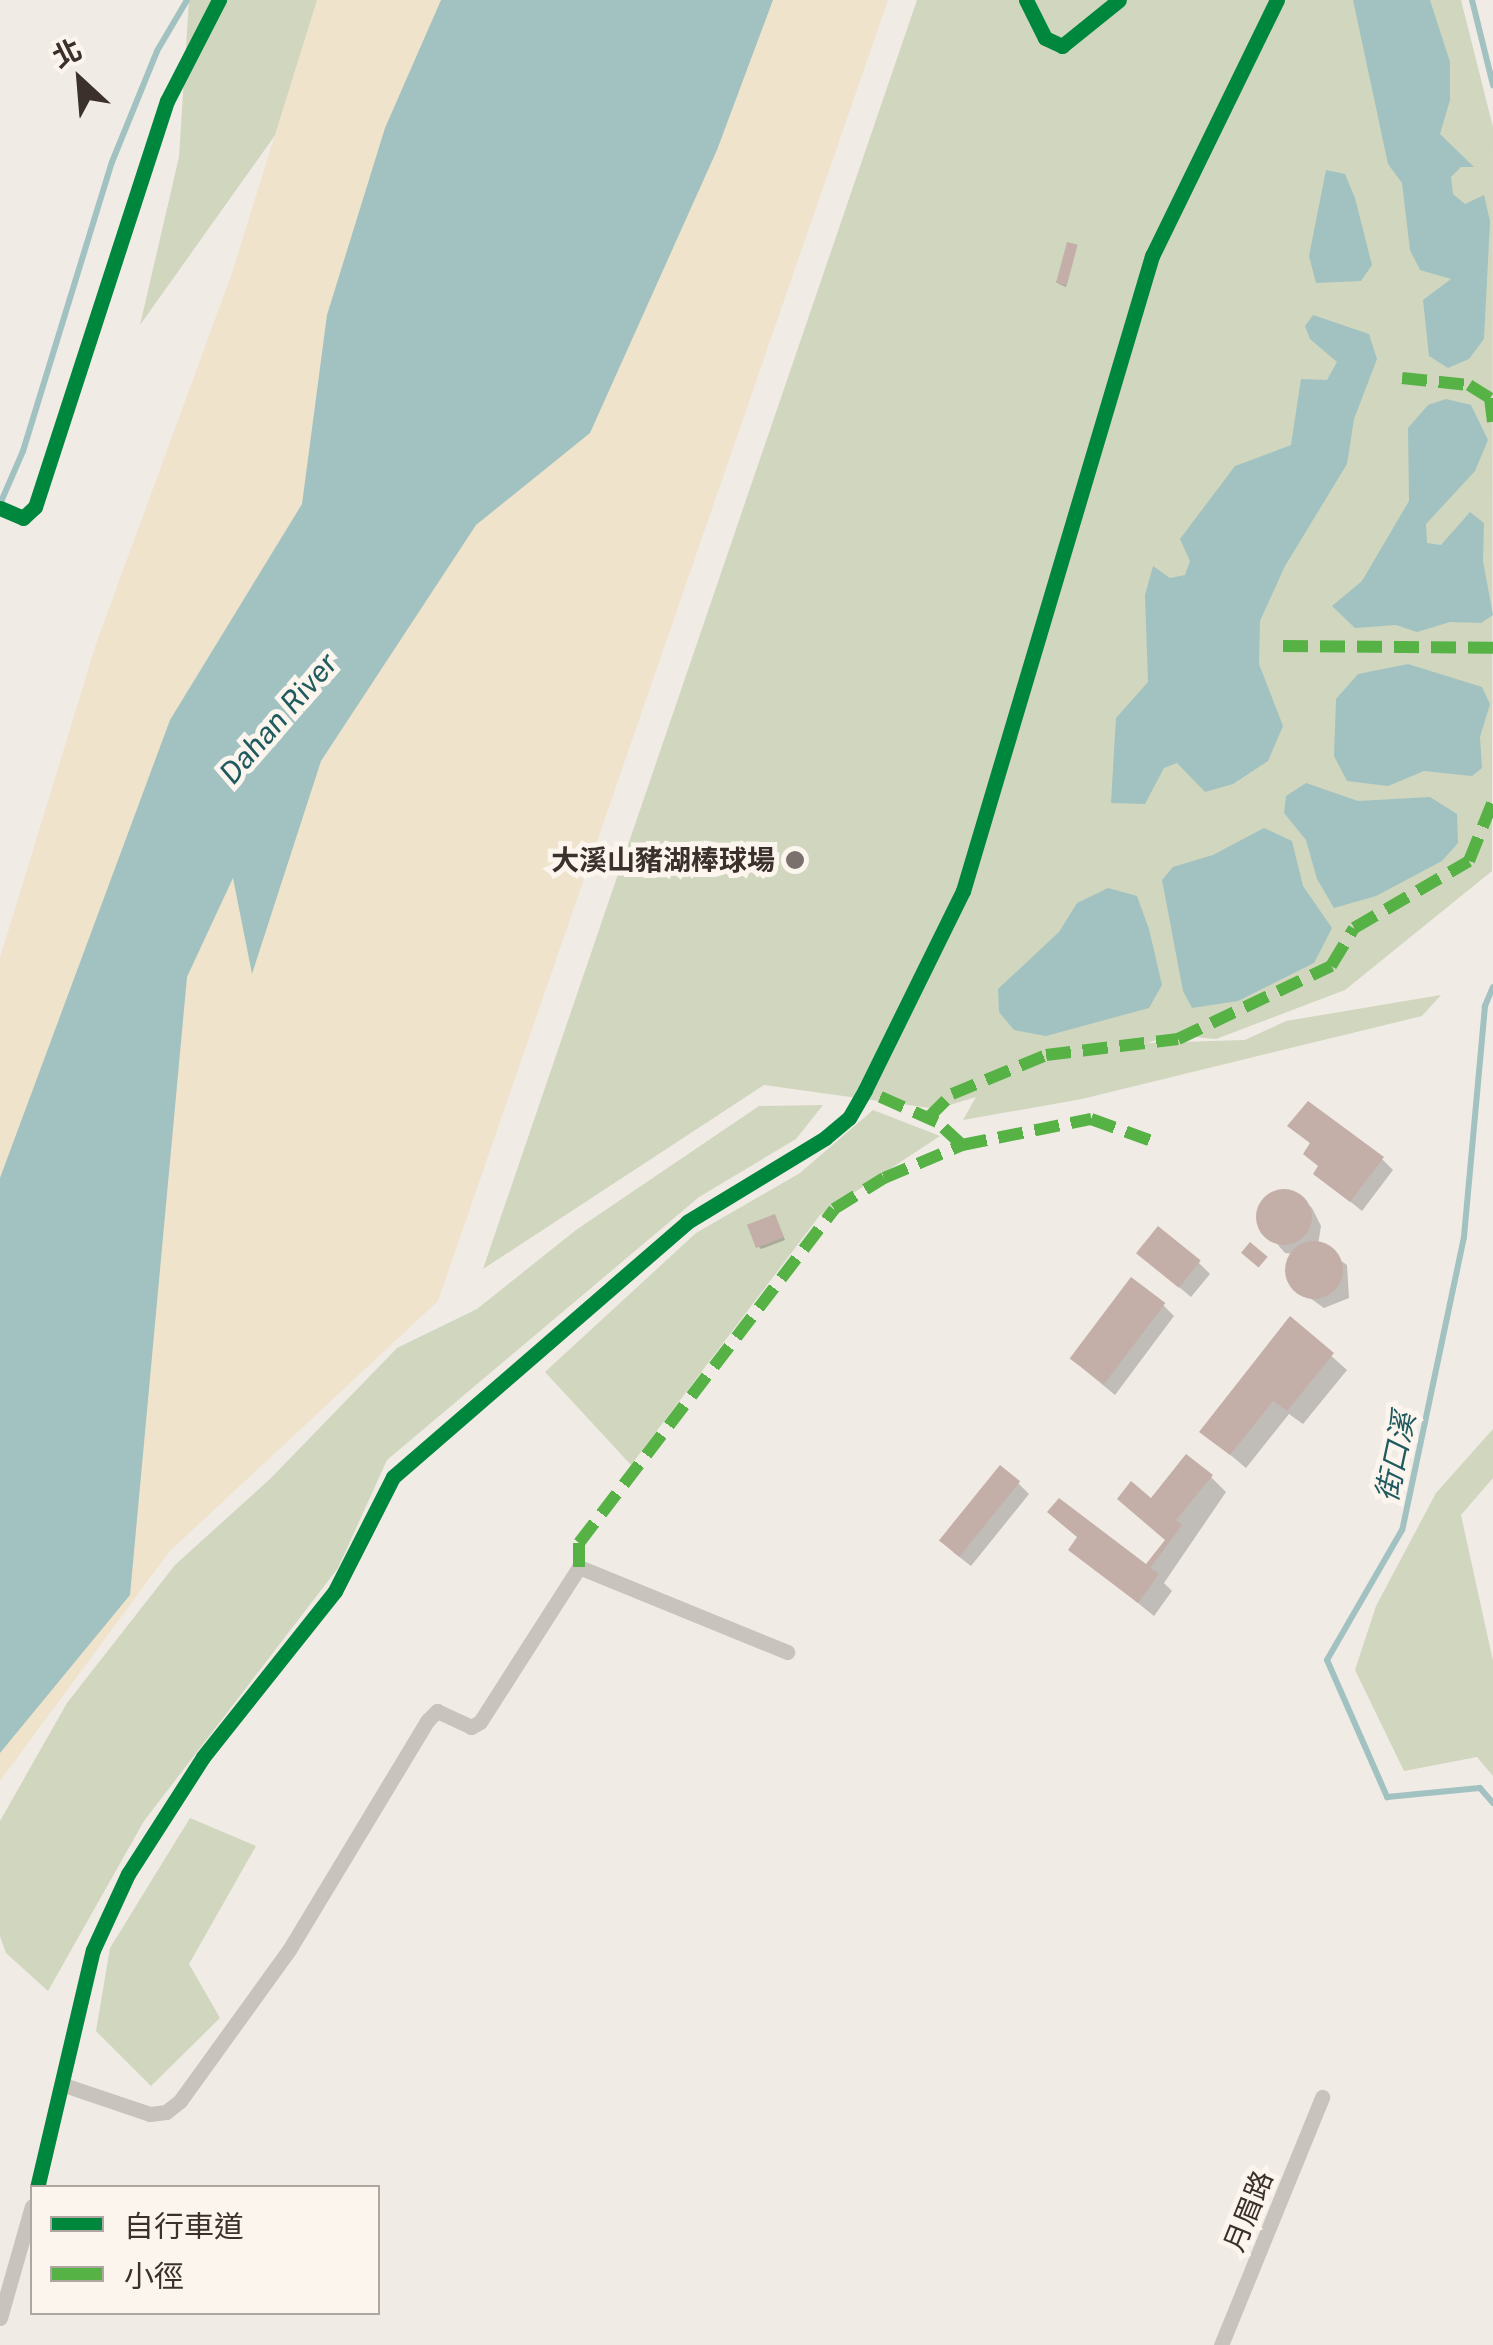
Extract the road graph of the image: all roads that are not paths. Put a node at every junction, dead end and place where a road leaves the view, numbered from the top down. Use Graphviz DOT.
graph roads {
  1 [pos="1277,0"];
  2 [pos="787,1652"];
  3 [pos="64,2085"];
  4 [pos="1322,2096"];
  5 [pos="38,2185"];
  6 [pos="30,2213"];
  7 [pos="0,2318"];
  8 [pos="1221,2345"];
  1 -- 3 [label="street"];
  2 -- 3 [label="street"];
  3 -- 5 [label="street"];
  4 -- 8 [label="street, 月眉路"];
  6 -- 7 [label="street"];
}
